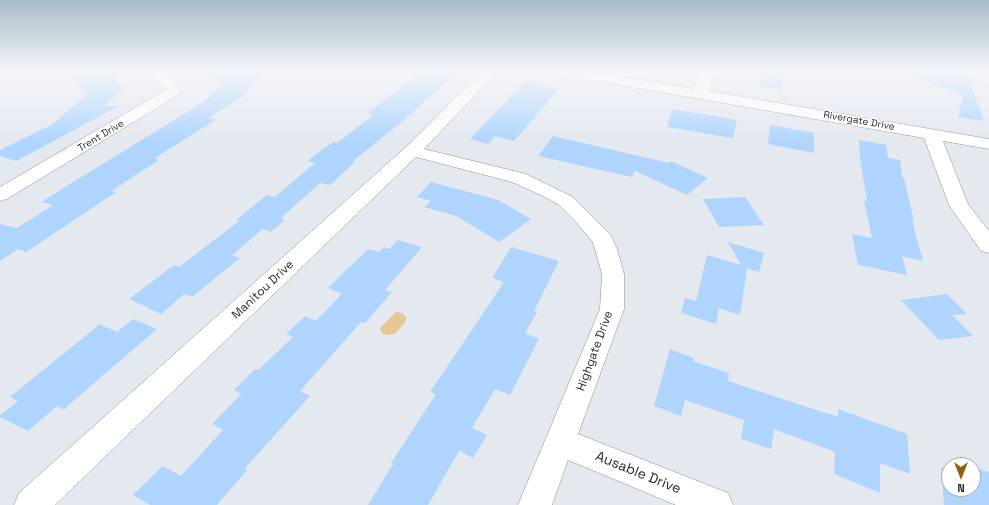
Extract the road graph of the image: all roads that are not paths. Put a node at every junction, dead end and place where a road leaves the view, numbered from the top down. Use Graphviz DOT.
graph roads {
  1 [pos="169,95"];
  2 [pos="468,95"];
  3 [pos="703,95"];
  4 [pos="931,133"];
  5 [pos="989,144"];
  6 [pos="412,151"];
  7 [pos="0,195"];
  8 [pos="989,246"];
  9 [pos="561,442"];
  10 [pos="31,505"];
  11 [pos="536,505"];
  12 [pos="716,505"];
  1 -- 7 [label="street, Trent Drive"];
  2 -- 6 [label="street, Manitou Drive"];
  3 -- 4 [label="street, Rivergate Drive"];
  4 -- 5 [label="street, Rivergate Drive"];
  4 -- 8 [label="street"];
  6 -- 9 [label="street, Highgate Drive"];
  6 -- 10 [label="street, Manitou Drive"];
  9 -- 11 [label="street, Highgate Drive"];
  9 -- 12 [label="street, Ausable Drive"];
}
